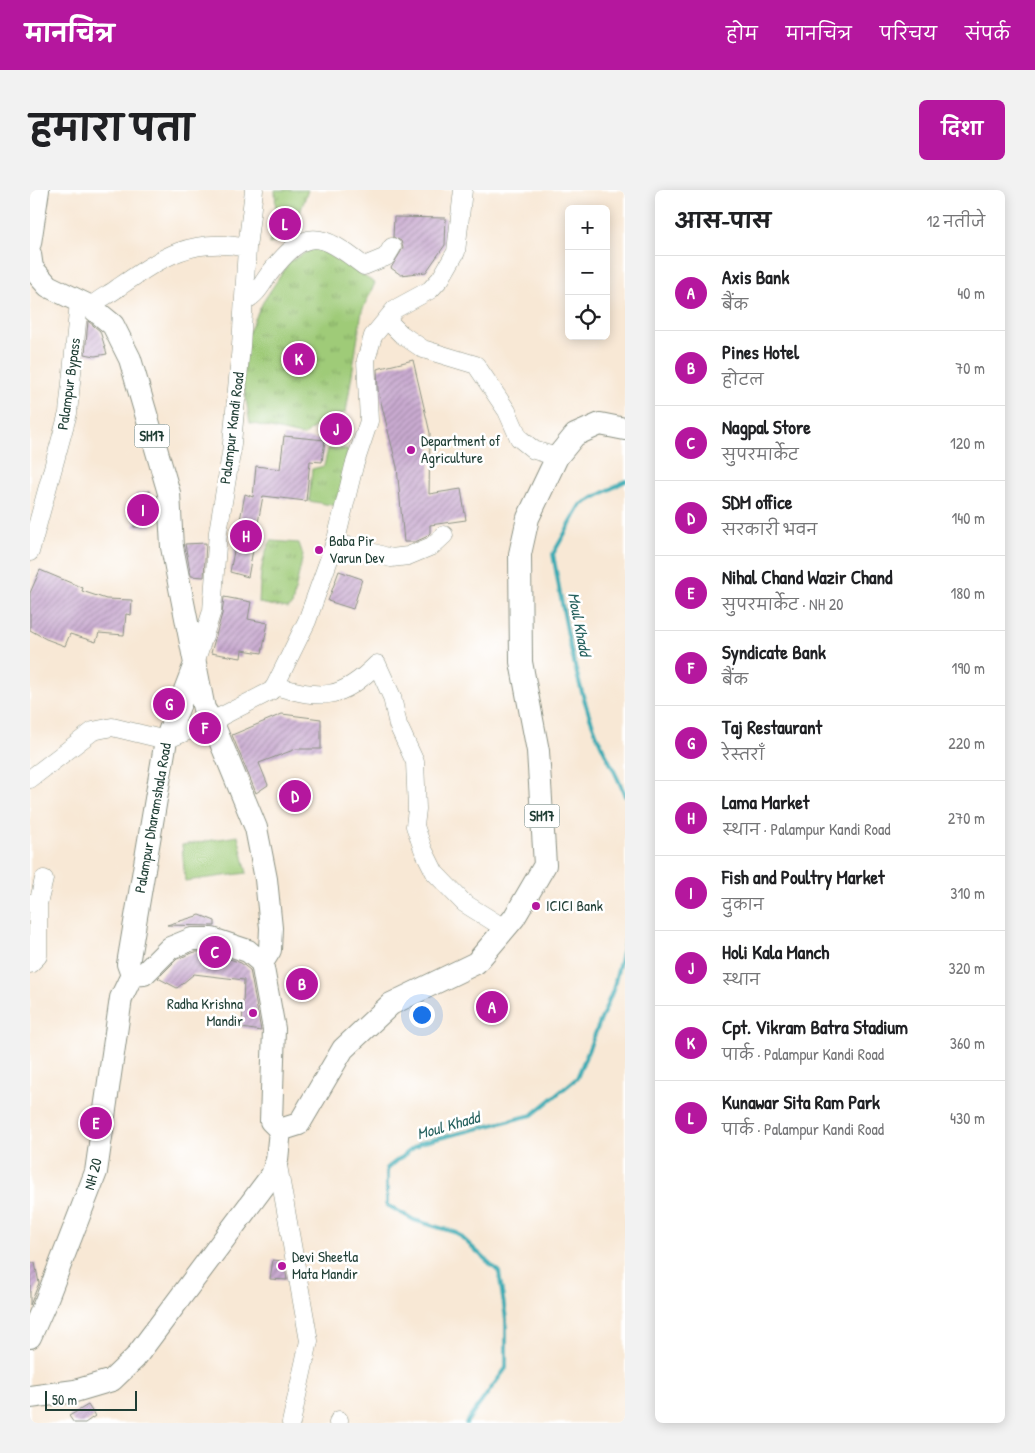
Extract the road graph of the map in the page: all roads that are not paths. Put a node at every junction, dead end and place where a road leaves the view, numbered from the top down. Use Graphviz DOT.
graph roads {
  1 [pos="38,190"];
  2 [pos="254,190"];
  3 [pos="464,190"];
  4 [pos="30,244"];
  5 [pos="247,248"];
  6 [pos="392,248"];
  7 [pos="30,254"];
  8 [pos="244,302"];
  9 [pos="85,305"];
  10 [pos="386,320"];
  11 [pos="625,429"];
  12 [pos="557,457"];
  13 [pos="444,535"];
  14 [pos="334,544"];
  15 [pos="30,552"];
  16 [pos="195,664"];
  17 [pos="274,686"];
  18 [pos="212,720"];
  19 [pos="166,740"];
  20 [pos="30,778"];
  21 [pos="44,879"];
  22 [pos="34,903"];
  23 [pos="502,932"];
  24 [pos="262,963"];
  25 [pos="30,964"];
  26 [pos="132,975"];
  27 [pos="280,1130"];
  28 [pos="277,1160"];
  29 [pos="30,1337"];
  30 [pos="32,1396"];
  31 [pos="291,1423"];
  1 -- 4 [label="main road"];
  2 -- 5 [label="street, Palampur Kandi Road"];
  3 -- 10 [label="street"];
  5 -- 8 [label="street, Palampur Kandi Road"];
  5 -- 9 [label="street"];
  6 -- 8 [label="street"];
  7 -- 9 [label="main road, SH17"];
  8 -- 16 [label="street, Palampur Kandi Road"];
  9 -- 15 [label="street, Palampur Bypass"];
  9 -- 16 [label="main road, SH17"];
  10 -- 12 [label="street"];
  10 -- 14 [label="street"];
  11 -- 12 [label="main road, SH17"];
  12 -- 23 [label="main road, SH17"];
  13 -- 14 [label="street"];
  14 -- 17 [label="street"];
  16 -- 18 [label="main road, SH17"];
  16 -- 19 [label="main road, Palampur Dharamshala Road"];
  17 -- 18 [label="street"];
  17 -- 23 [label="street"];
  18 -- 19 [label="street"];
  18 -- 24 [label="main road, SH17"];
  19 -- 20 [label="street"];
  19 -- 26 [label="main road, Palampur Dharamshala Road"];
  21 -- 22 [label="street"];
  22 -- 25 [label="street"];
  23 -- 27 [label="main road, SH17"];
  24 -- 26 [label="main road"];
  24 -- 27 [label="main road"];
  26 -- 29 [label="main road, NH 20"];
  27 -- 28 [label="main road"];
  28 -- 30 [label="main road"];
  28 -- 31 [label="street"];
}
